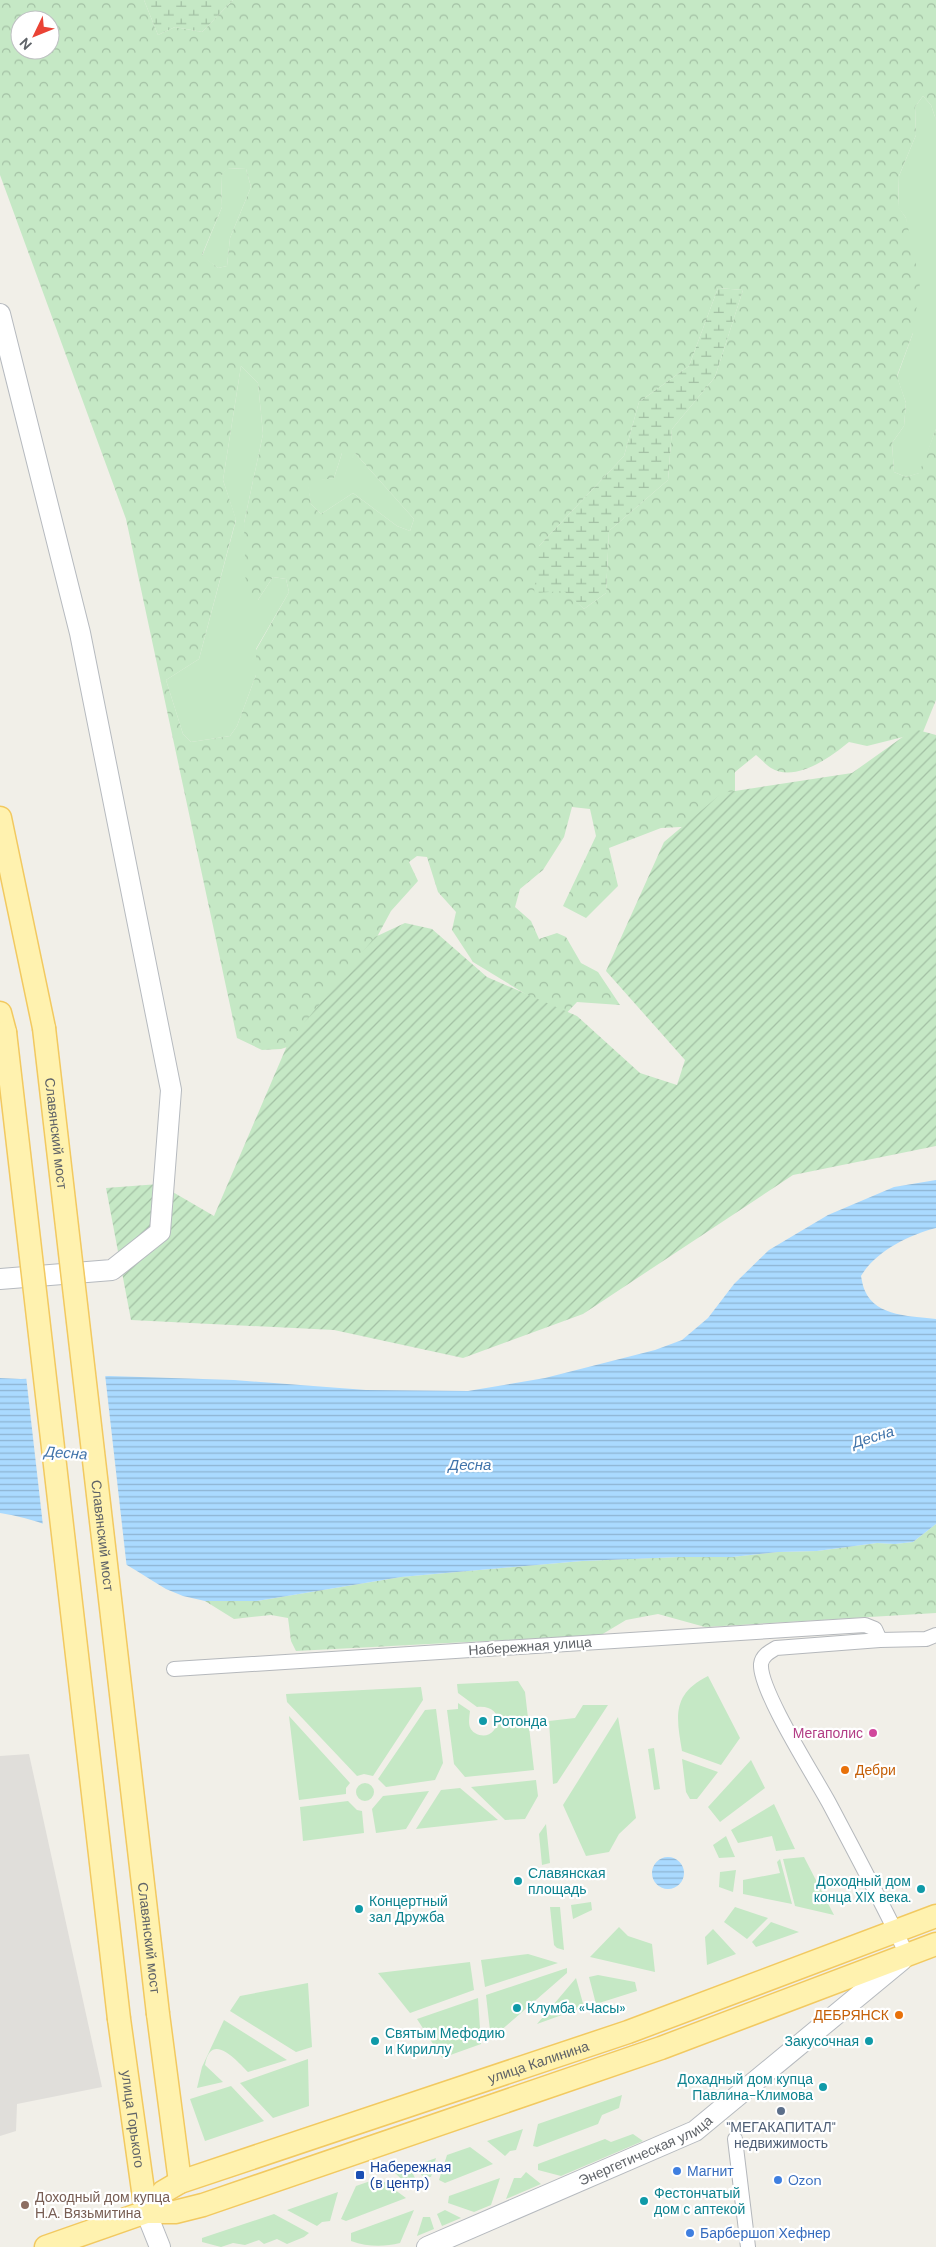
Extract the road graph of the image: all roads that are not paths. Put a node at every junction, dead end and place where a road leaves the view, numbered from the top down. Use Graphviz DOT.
graph roads {
  1 [pos="0,314"];
  2 [pos="0,818"];
  3 [pos="2,1023"];
  4 [pos="0,1279"];
  5 [pos="936,1635"];
  6 [pos="880,1640"];
  7 [pos="174,1669"];
  8 [pos="936,1916"];
  9 [pos="896,1932"];
  10 [pos="936,1944"];
  11 [pos="907,1956"];
  12 [pos="735,2139"];
  13 [pos="180,2182"];
  14 [pos="146,2212"];
  15 [pos="46,2247"];
  16 [pos="160,2247"];
  17 [pos="427,2247"];
  18 [pos="748,2247"];
  1 -- 4 [label="street"];
  2 -- 13 [label="main road, Славянский мост, bridge"];
  3 -- 14 [label="main road, улица Горького, bridge"];
  5 -- 6 [label="street"];
  6 -- 7 [label="street, Набережная улица"];
  6 -- 9 [label="street"];
  8 -- 9 [label="main road, улица Калинина"];
  9 -- 11 [label="street"];
  9 -- 13 [label="main road, улица Калинина"];
  10 -- 11 [label="main road, улица Калинина"];
  11 -- 14 [label="main road, улица Калинина"];
  11 -- 17 [label="street, Энергетическая улица"];
  12 -- 18 [label="street"];
  13 -- 14 [label="main road, улица Калинина"];
  14 -- 15 [label="main road, улица Калинина"];
  14 -- 16 [label="street, улица Горького"];
}
